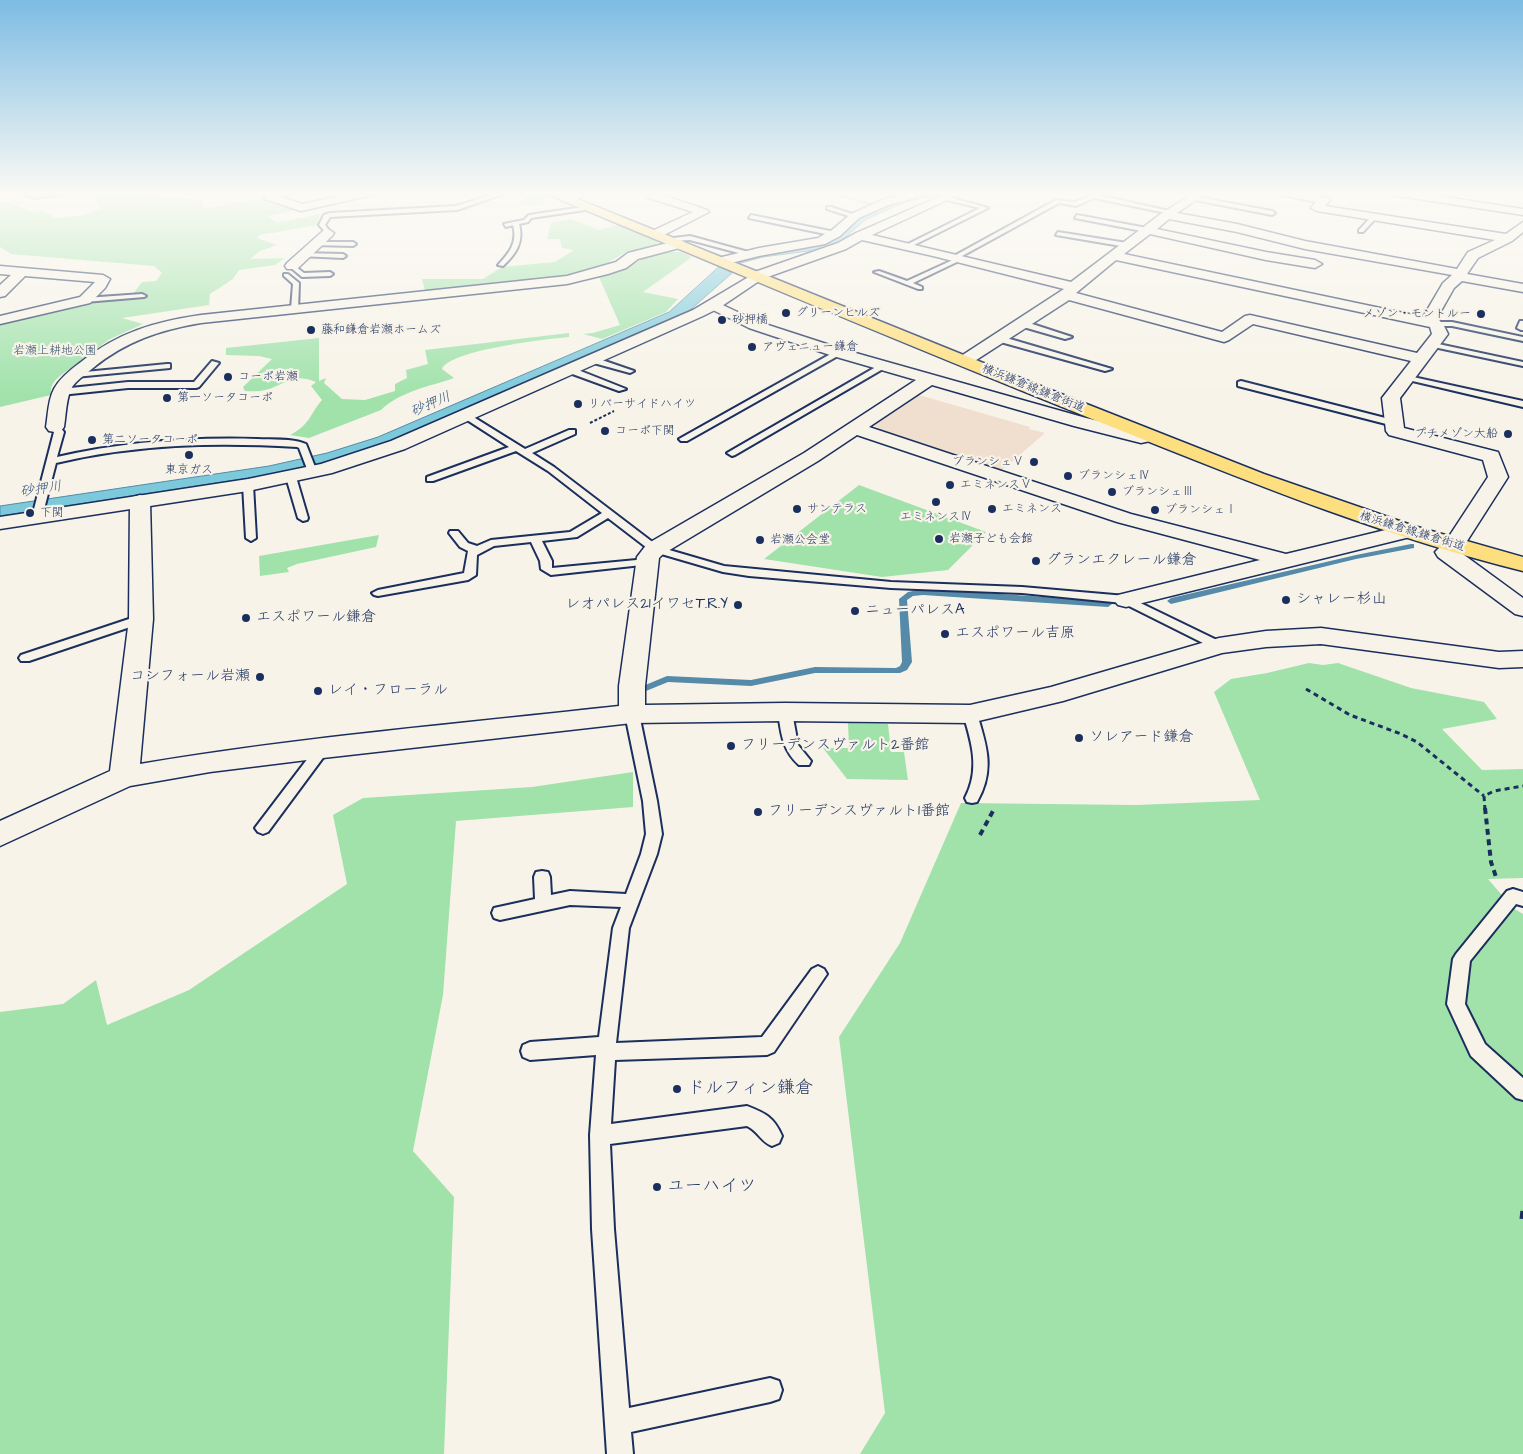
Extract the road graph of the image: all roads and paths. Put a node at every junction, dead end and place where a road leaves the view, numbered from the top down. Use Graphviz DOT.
graph roads {
  1 [pos="298,260"];
  2 [pos="507,260"];
  3 [pos="628,260"];
  4 [pos="719,260"];
  5 [pos="731,260"];
  6 [pos="797,260"];
  7 [pos="955,260"];
  8 [pos="965,260"];
  9 [pos="1109,260"];
  10 [pos="1132,260"];
  11 [pos="1290,260"];
  12 [pos="1325,260"];
  13 [pos="1383,260"];
  14 [pos="1470,260"];
  15 [pos="724,262"];
  16 [pos="501,266"];
  17 [pos="0,270"];
  18 [pos="289,270"];
  19 [pos="22,272"];
  20 [pos="748,272"];
  21 [pos="877,272"];
  22 [pos="330,274"];
  23 [pos="1460,275"];
  24 [pos="412,279"];
  25 [pos="907,283"];
  26 [pos="920,288"];
  27 [pos="1523,288"];
  28 [pos="1070,291"];
  29 [pos="0,293"];
  30 [pos="142,296"];
  31 [pos="414,297"];
  32 [pos="85,300"];
  33 [pos="714,305"];
  34 [pos="295,309"];
  35 [pos="0,320"];
  36 [pos="1022,324"];
  37 [pos="1436,324"];
  38 [pos="1068,337"];
  39 [pos="1000,339"];
  40 [pos="1523,339"];
  41 [pos="1432,344"];
  42 [pos="839,353"];
  43 [pos="1421,359"];
  44 [pos="594,360"];
  45 [pos="964,361"];
  46 [pos="215,363"];
  47 [pos="1523,364"];
  48 [pos="167,366"];
  49 [pos="884,366"];
  50 [pos="1108,369"];
  51 [pos="570,370"];
  52 [pos="630,371"];
  53 [pos="75,375"];
  54 [pos="1407,377"];
  55 [pos="929,379"];
  56 [pos="1241,384"];
  57 [pos="622,389"];
  58 [pos="61,392"];
  59 [pos="1523,404"];
  60 [pos="614,411"];
  61 [pos="467,416"];
  62 [pos="1394,422"];
  63 [pos="56,426"];
  64 [pos="855,428"];
  65 [pos="572,432"];
  66 [pos="1148,436"];
  67 [pos="684,439"];
  68 [pos="521,449"];
  69 [pos="732,453"];
  70 [pos="52,460"];
  71 [pos="311,470"];
  72 [pos="291,477"];
  73 [pos="430,479"];
  74 [pos="248,485"];
  75 [pos="140,501"];
  76 [pos="39,508"];
  77 [pos="608,514"];
  78 [pos="303,518"];
  79 [pos="0,523"];
  80 [pos="1406,531"];
  81 [pos="454,533"];
  82 [pos="251,538"];
  83 [pos="535,539"];
  84 [pos="1454,545"];
  85 [pos="477,550"];
  86 [pos="651,556"];
  87 [pos="1284,560"];
  88 [pos="1523,564"];
  89 [pos="378,592"];
  90 [pos="1126,600"];
  91 [pos="1523,609"];
  92 [pos="141,619"];
  93 [pos="1219,646"];
  94 [pos="25,658"];
  95 [pos="1523,659"];
  96 [pos="1306,689"];
  97 [pos="785,712"];
  98 [pos="632,714"];
  99 [pos="970,714"];
  100 [pos="323,748"];
  101 [pos="804,761"];
  102 [pos="124,777"];
  103 [pos="1523,786"];
  104 [pos="1484,796"];
  105 [pos="972,798"];
  106 [pos="262,828"];
  107 [pos="0,834"];
  108 [pos="542,877"];
  109 [pos="1518,898"];
  110 [pos="631,901"];
  111 [pos="543,904"];
  112 [pos="500,913"];
  113 [pos="818,974"];
  114 [pos="607,1048"];
  115 [pos="530,1051"];
  116 [pos="1523,1091"];
  117 [pos="600,1136"];
  118 [pos="772,1136"];
  119 [pos="1523,1210"];
  120 [pos="1522,1219"];
  121 [pos="770,1390"];
  122 [pos="617,1424"];
  123 [pos="620,1454"];
  1 -- 18 [label="street"];
  2 -- 16 [label="lane"];
  3 -- 31 [label="street"];
  4 -- 15 [label="main road, 横浜鎌倉線;鎌倉街道"];
  5 -- 15 [label="street"];
  6 -- 20 [label="street"];
  7 -- 25 [label="lane"];
  8 -- 28 [label="street"];
  9 -- 28 [label="street"];
  10 -- 37 [label="street"];
  11 -- 12 [label="street"];
  13 -- 23 [label="street"];
  14 -- 23 [label="street"];
  15 -- 20 [label="main road, 横浜鎌倉線;鎌倉街道"];
  17 -- 19 [label="street"];
  18 -- 22 [label="lane"];
  18 -- 34 [label="lane"];
  19 -- 29 [label="street"];
  19 -- 32 [label="street"];
  20 -- 33 [label="street"];
  20 -- 45 [label="main road, 横浜鎌倉線;鎌倉街道"];
  21 -- 25 [label="lane"];
  23 -- 27 [label="street"];
  23 -- 37 [label="street"];
  24 -- 31 [label="street"];
  25 -- 26 [label="lane"];
  28 -- 36 [label="street"];
  28 -- 43 [label="street"];
  30 -- 32 [label="lane"];
  31 -- 34 [label="street"];
  32 -- 35 [label="street"];
  33 -- 42 [label="street"];
  33 -- 44 [label="street"];
  34 -- 53 [label="street"];
  36 -- 38 [label="lane"];
  36 -- 39 [label="street"];
  37 -- 40 [label="lane"];
  37 -- 41 [label="street"];
  39 -- 45 [label="street"];
  39 -- 50 [label="lane"];
  41 -- 43 [label="street"];
  41 -- 47 [label="lane"];
  42 -- 49 [label="street"];
  42 -- 67 [label="lane"];
  43 -- 54 [label="street"];
  44 -- 51 [label="street"];
  44 -- 52 [label="lane"];
  45 -- 66 [label="main road, 横浜鎌倉線;鎌倉街道"];
  46 -- 58 [label="lane"];
  48 -- 53 [label="lane"];
  49 -- 55 [label="street"];
  49 -- 69 [label="lane"];
  51 -- 57 [label="lane"];
  51 -- 61 [label="street"];
  53 -- 58 [label="street"];
  54 -- 59 [label="lane"];
  54 -- 62 [label="street"];
  55 -- 64 [label="street"];
  55 -- 66 [label="street"];
  56 -- 62 [label="lane"];
  58 -- 63 [label="street"];
  60 -- 65 [label="path"];
  61 -- 68 [label="lane"];
  61 -- 71 [label="street"];
  62 -- 84 [label="street"];
  63 -- 70 [label="lane"];
  64 -- 86 [label="street"];
  64 -- 87 [label="street"];
  65 -- 68 [label="lane"];
  66 -- 80 [label="main road, 横浜鎌倉線;鎌倉街道"];
  68 -- 73 [label="lane"];
  68 -- 77 [label="lane"];
  70 -- 71 [label="lane"];
  70 -- 76 [label="lane"];
  71 -- 72 [label="street"];
  72 -- 74 [label="street"];
  72 -- 78 [label="lane"];
  74 -- 75 [label="street"];
  74 -- 82 [label="lane"];
  75 -- 76 [label="street"];
  75 -- 92 [label="street"];
  76 -- 79 [label="street"];
  77 -- 83 [label="lane"];
  77 -- 86 [label="lane"];
  80 -- 84 [label="main road, 横浜鎌倉線;鎌倉街道"];
  80 -- 87 [label="street"];
  81 -- 85 [label="lane"];
  83 -- 85 [label="lane"];
  83 -- 86 [label="lane"];
  84 -- 88 [label="main road, 横浜鎌倉線;鎌倉街道"];
  84 -- 91 [label="street"];
  85 -- 89 [label="lane"];
  86 -- 90 [label="lane"];
  86 -- 98 [label="street"];
  87 -- 90 [label="street"];
  90 -- 93 [label="lane"];
  92 -- 94 [label="lane"];
  92 -- 102 [label="street"];
  93 -- 95 [label="street"];
  93 -- 99 [label="street"];
  96 -- 104 [label="path"];
  97 -- 98 [label="street"];
  97 -- 99 [label="street"];
  97 -- 101 [label="lane"];
  98 -- 100 [label="street"];
  98 -- 110 [label="lane"];
  99 -- 105 [label="lane"];
  100 -- 102 [label="street"];
  100 -- 106 [label="lane"];
  102 -- 107 [label="street"];
  103 -- 104 [label="path"];
  104 -- 109 [label="path"];
  108 -- 111 [label="lane"];
  109 -- 116 [label="lane"];
  110 -- 111 [label="lane"];
  110 -- 114 [label="lane"];
  111 -- 112 [label="lane"];
  113 -- 114 [label="lane"];
  114 -- 115 [label="lane"];
  114 -- 117 [label="lane"];
  117 -- 118 [label="lane"];
  117 -- 122 [label="lane"];
  119 -- 120 [label="path"];
  121 -- 122 [label="lane"];
  122 -- 123 [label="lane"];
}
